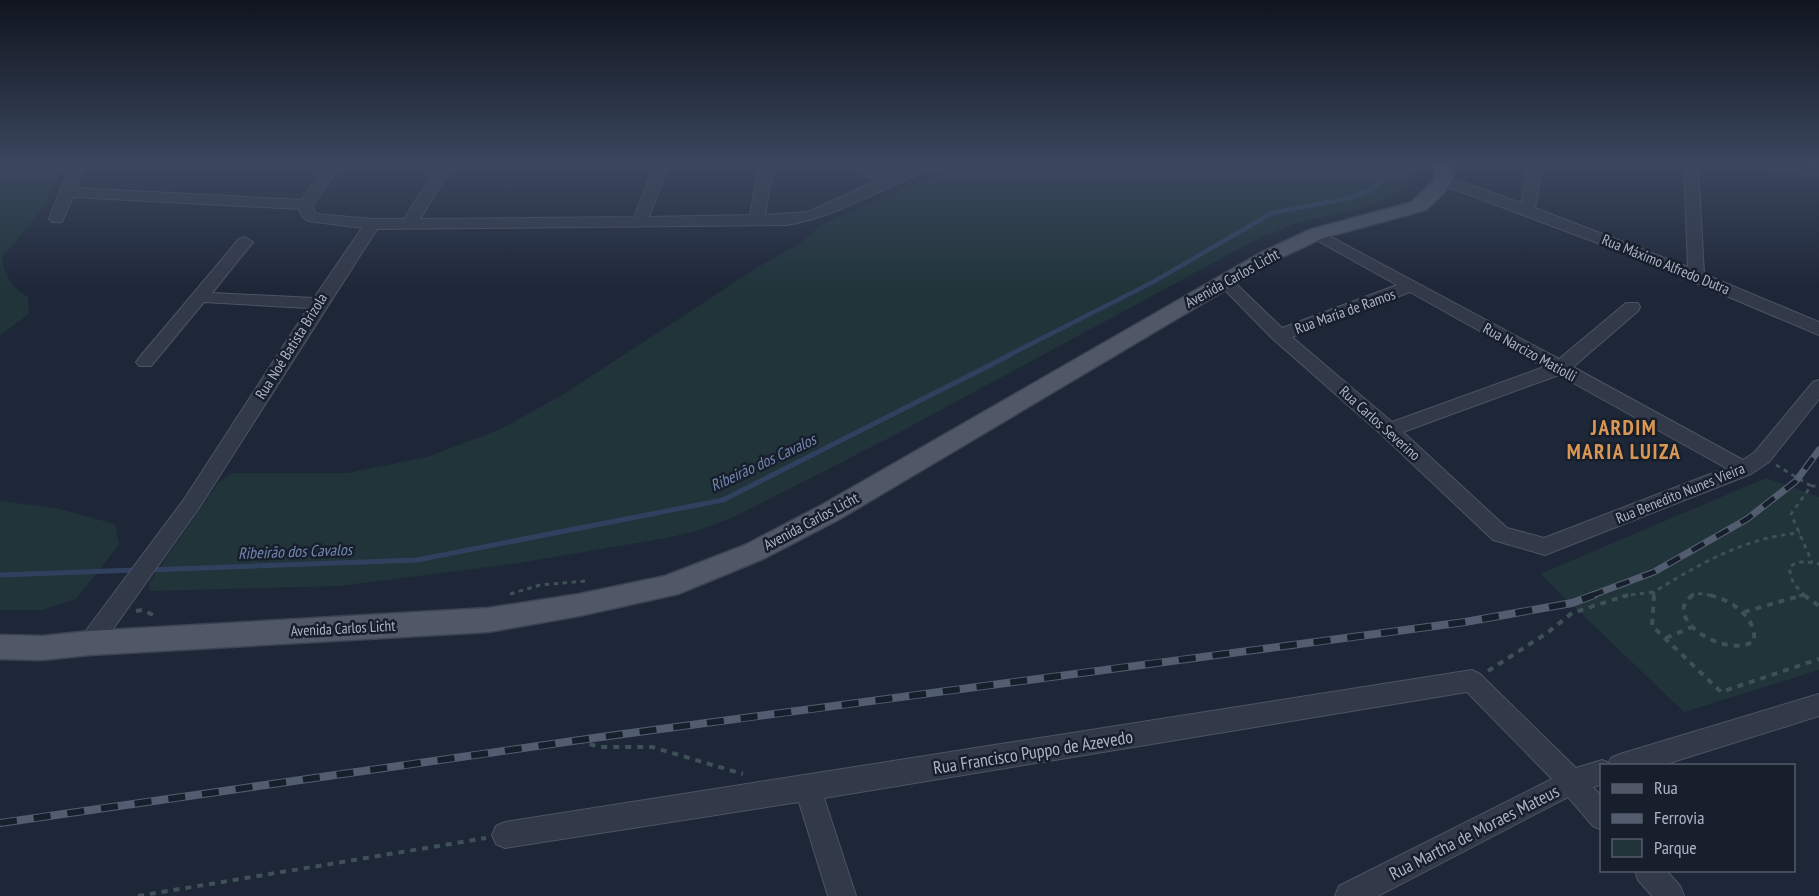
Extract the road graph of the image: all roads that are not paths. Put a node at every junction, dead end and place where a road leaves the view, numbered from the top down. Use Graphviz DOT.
graph roads {
  1 [pos="62,206"];
  2 [pos="306,206"];
  3 [pos="421,206"];
  4 [pos="646,206"];
  5 [pos="760,206"];
  6 [pos="833,206"];
  7 [pos="1419,206"];
  8 [pos="1520,206"];
  9 [pos="1528,206"];
  10 [pos="1693,206"];
  11 [pos="1527,209"];
  12 [pos="57,219"];
  13 [pos="640,220"];
  14 [pos="757,220"];
  15 [pos="372,224"];
  16 [pos="409,224"];
  17 [pos="1316,234"];
  18 [pos="245,242"];
  19 [pos="1696,275"];
  20 [pos="1224,281"];
  21 [pos="1411,286"];
  22 [pos="199,297"];
  23 [pos="318,303"];
  24 [pos="1632,307"];
  25 [pos="1819,330"];
  26 [pos="1279,335"];
  27 [pos="145,362"];
  28 [pos="1560,368"];
  29 [pos="1819,386"];
  30 [pos="1389,430"];
  31 [pos="1744,470"];
  32 [pos="1545,547"];
  33 [pos="90,643"];
  34 [pos="0,647"];
  35 [pos="1819,705"];
  36 [pos="1623,764"];
  37 [pos="1600,773"];
  38 [pos="1572,782"];
  39 [pos="808,788"];
  40 [pos="1600,815"];
  41 [pos="505,835"];
  42 [pos="1650,872"];
  43 [pos="842,896"];
  44 [pos="1348,896"];
  45 [pos="1670,896"];
  1 -- 12 [label="street"];
  2 -- 15 [label="street"];
  3 -- 16 [label="street"];
  4 -- 13 [label="street"];
  5 -- 14 [label="street"];
  6 -- 14 [label="street"];
  7 -- 17 [label="main road, Avenida Carlos Licht"];
  8 -- 11 [label="street, Rua Máximo Alfredo Dutra"];
  9 -- 11 [label="street"];
  10 -- 19 [label="street"];
  11 -- 19 [label="street, Rua Máximo Alfredo Dutra"];
  13 -- 14 [label="street"];
  13 -- 16 [label="street"];
  15 -- 16 [label="street"];
  15 -- 23 [label="street, Rua Noé Batista Brizola"];
  17 -- 20 [label="main road, Avenida Carlos Licht"];
  17 -- 21 [label="street, Rua Narcizo Matiolli"];
  18 -- 22 [label="street"];
  19 -- 25 [label="street, Rua Máximo Alfredo Dutra"];
  20 -- 26 [label="street, Rua Carlos Severino"];
  20 -- 33 [label="main road, Avenida Carlos Licht"];
  21 -- 26 [label="street, Rua Maria de Ramos"];
  21 -- 28 [label="street, Rua Narcizo Matiolli"];
  22 -- 23 [label="street"];
  22 -- 27 [label="street"];
  23 -- 33 [label="street, Rua Noé Batista Brizola"];
  24 -- 28 [label="street"];
  26 -- 30 [label="street, Rua Carlos Severino"];
  28 -- 30 [label="street"];
  28 -- 31 [label="street, Rua Narcizo Matiolli"];
  29 -- 31 [label="street, Rua Benedito Nunes Vieira"];
  30 -- 32 [label="street, Rua Carlos Severino"];
  31 -- 32 [label="street, Rua Benedito Nunes Vieira"];
  33 -- 34 [label="main road, Avenida Carlos Licht"];
  35 -- 36 [label="street"];
  37 -- 38 [label="street, Rua Martha de Moraes Mateus"];
  38 -- 39 [label="street, Rua Francisco Puppo de Azevedo"];
  38 -- 40 [label="street"];
  38 -- 44 [label="street, Rua Martha de Moraes Mateus"];
  39 -- 41 [label="street, Rua Francisco Puppo de Azevedo"];
  39 -- 43 [label="street"];
  42 -- 45 [label="street"];
}
